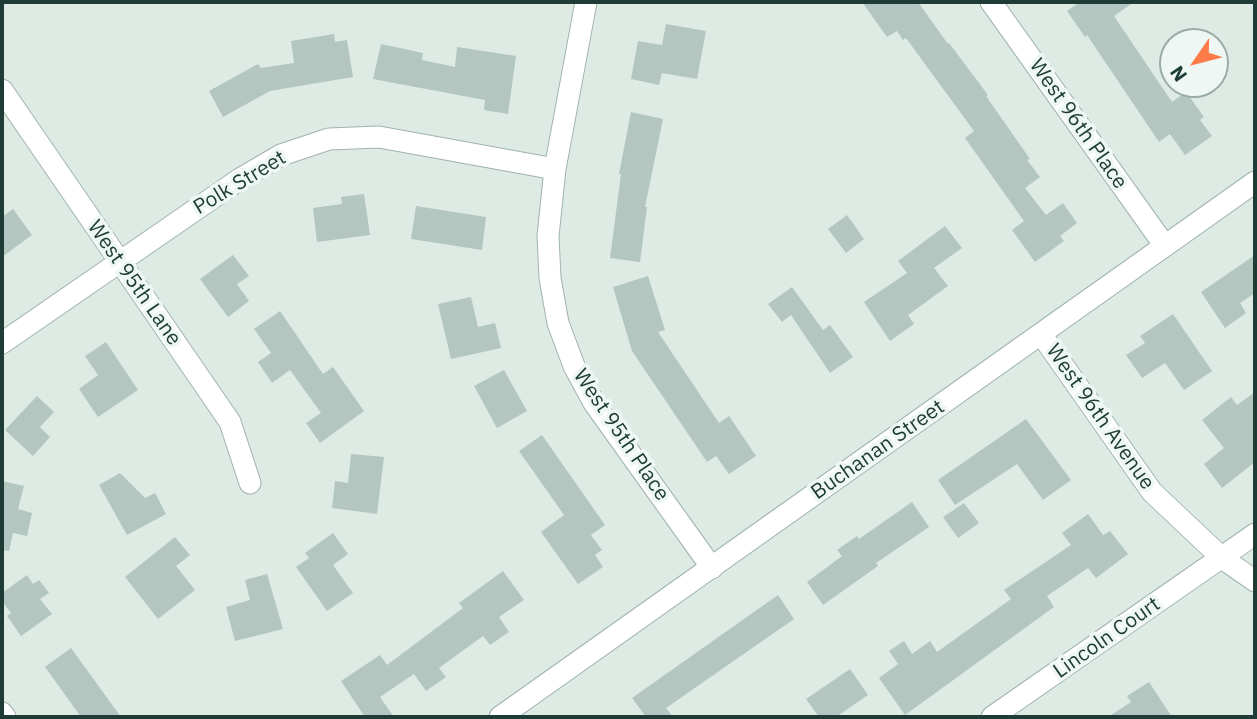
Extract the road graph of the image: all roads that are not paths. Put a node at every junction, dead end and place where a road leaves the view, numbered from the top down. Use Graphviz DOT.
graph roads {
  1 [pos="586,2"];
  2 [pos="991,2"];
  3 [pos="2,90"];
  4 [pos="555,169"];
  5 [pos="1255,182"];
  6 [pos="1165,246"];
  7 [pos="119,263"];
  8 [pos="1041,334"];
  9 [pos="2,343"];
  10 [pos="250,483"];
  11 [pos="1255,534"];
  12 [pos="1222,558"];
  13 [pos="712,568"];
  14 [pos="1255,581"];
  15 [pos="2,713"];
  16 [pos="5,717"];
  17 [pos="500,717"];
  18 [pos="992,717"];
  1 -- 4 [label="street, West 95th Place"];
  2 -- 6 [label="street, West 96th Place"];
  3 -- 7 [label="street, West 95th Lane"];
  4 -- 7 [label="street, Polk Street"];
  4 -- 13 [label="street, West 95th Place"];
  5 -- 6 [label="street, Buchanan Street"];
  6 -- 8 [label="street, Buchanan Street"];
  7 -- 9 [label="street, Polk Street"];
  7 -- 10 [label="street, West 95th Lane"];
  8 -- 12 [label="street, West 96th Avenue"];
  8 -- 13 [label="street, Buchanan Street"];
  11 -- 12 [label="street, Lincoln Court"];
  12 -- 14 [label="street, West 96th Avenue"];
  12 -- 18 [label="street, Lincoln Court"];
  13 -- 17 [label="street, Buchanan Street"];
  15 -- 16 [label="street"];
}
